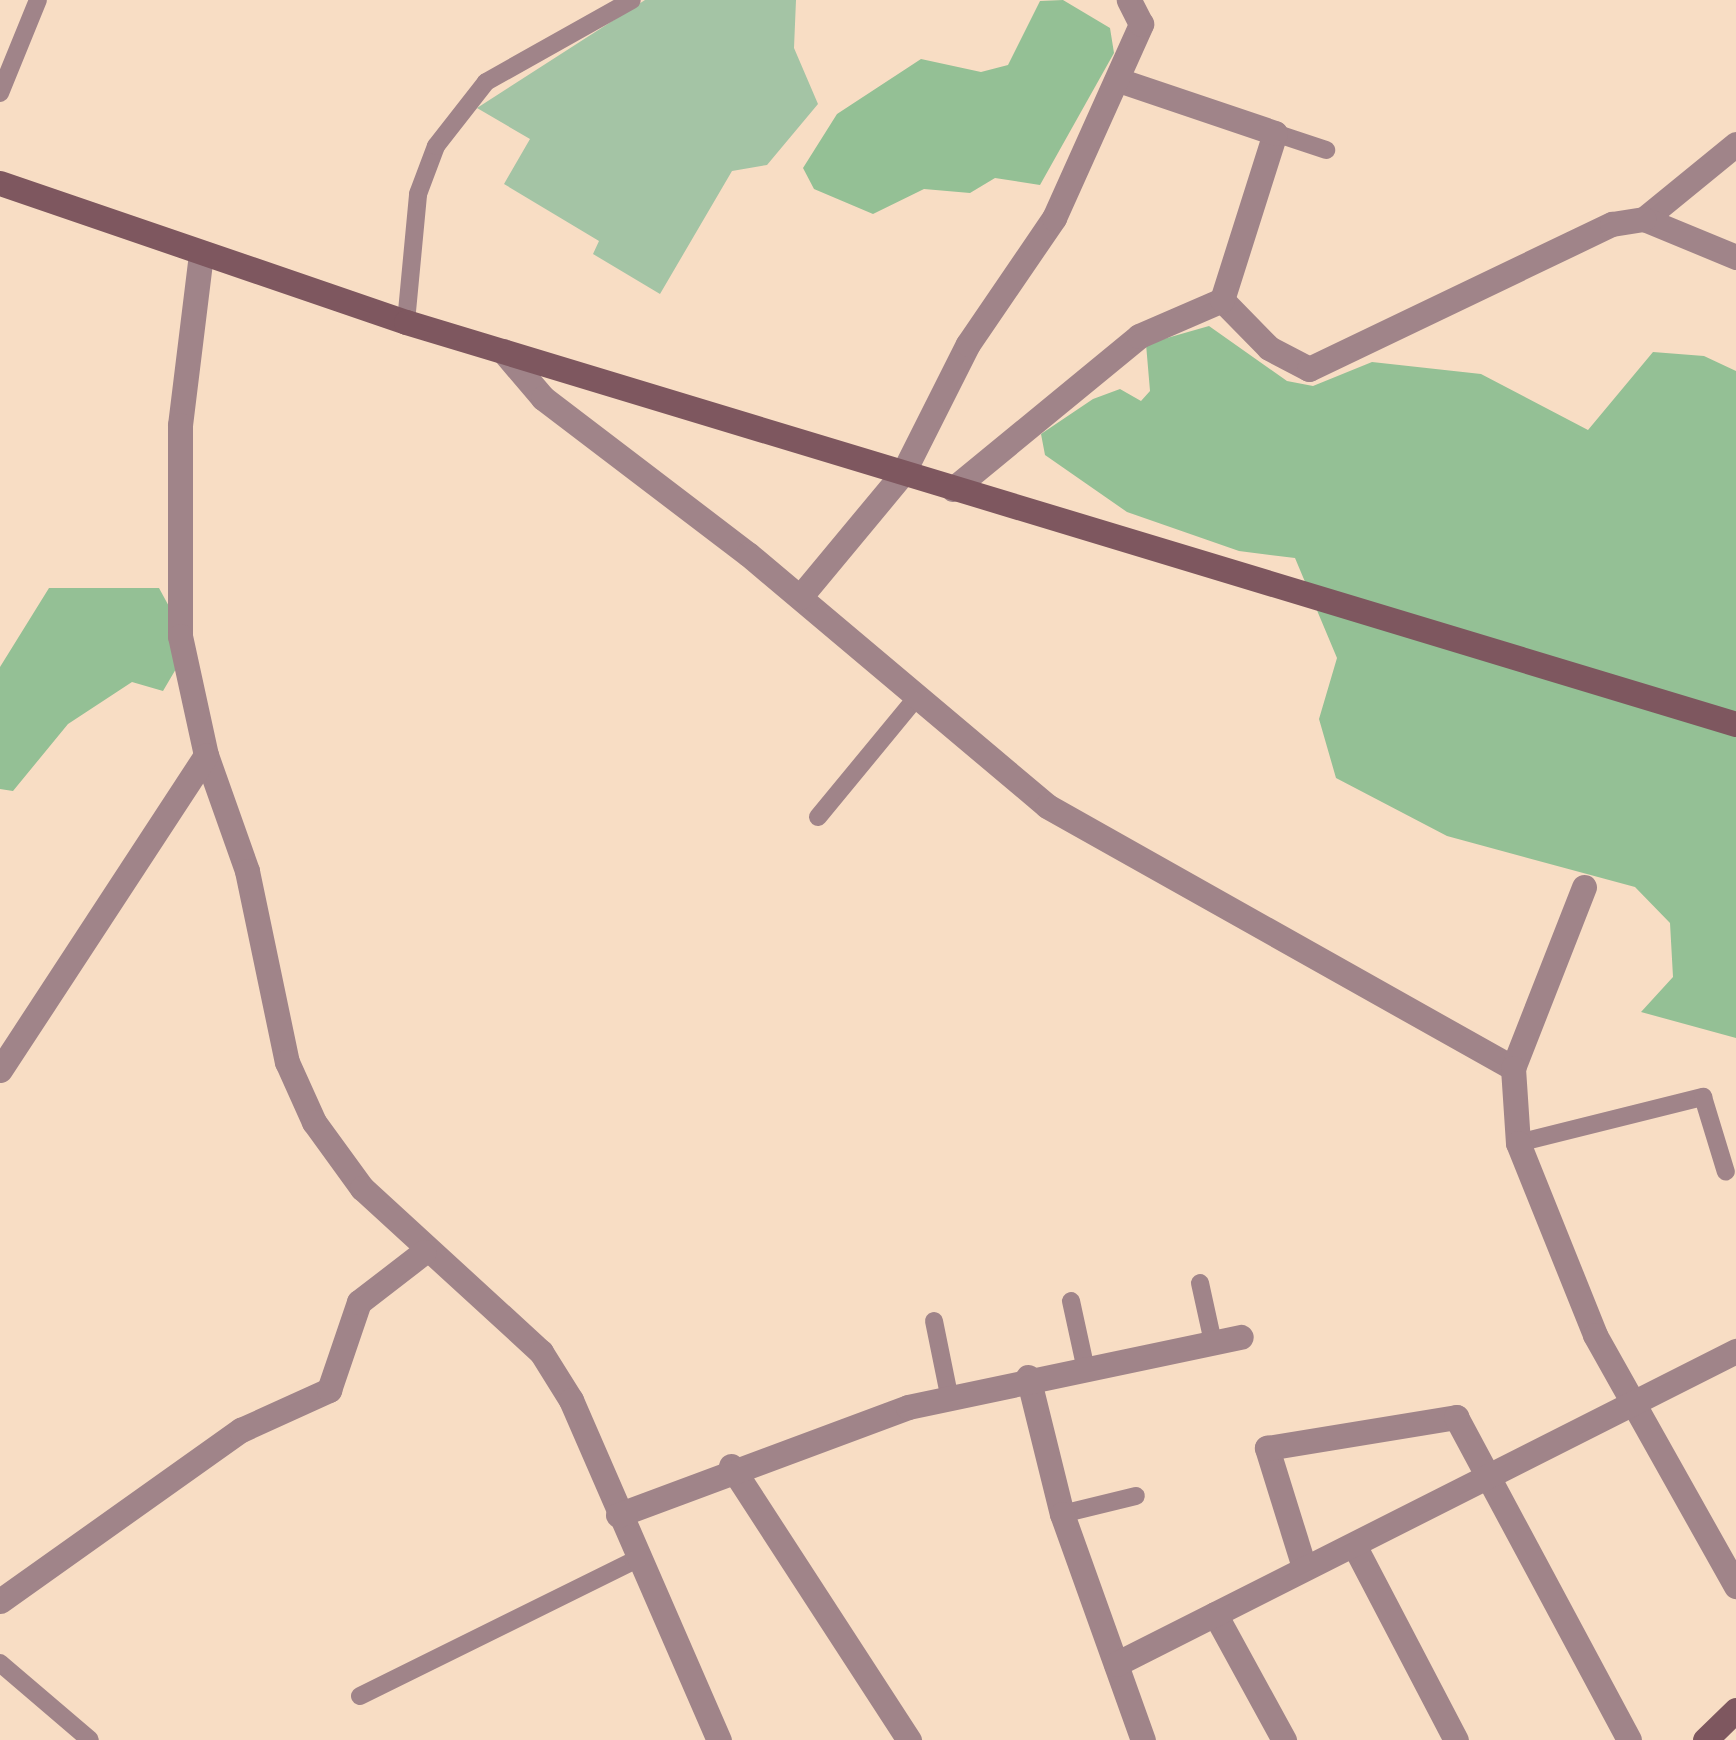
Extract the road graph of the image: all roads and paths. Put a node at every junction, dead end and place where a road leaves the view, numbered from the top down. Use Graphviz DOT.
graph roads {
  1 [pos="38,0"];
  2 [pos="632,0"];
  3 [pos="1129,0"];
  4 [pos="1120,80"];
  5 [pos="0,92"];
  6 [pos="1274,133"];
  7 [pos="1736,144"];
  8 [pos="1326,150"];
  9 [pos="0,183"];
  10 [pos="1644,219"];
  11 [pos="201,254"];
  12 [pos="1736,257"];
  13 [pos="1222,300"];
  14 [pos="406,322"];
  15 [pos="502,351"];
  16 [pos="903,474"];
  17 [pos="954,489"];
  18 [pos="800,597"];
  19 [pos="916,698"];
  20 [pos="1736,724"];
  21 [pos="206,755"];
  22 [pos="818,817"];
  23 [pos="1584,887"];
  24 [pos="1512,1068"];
  25 [pos="0,1070"];
  26 [pos="1518,1143"];
  27 [pos="1726,1172"];
  28 [pos="424,1252"];
  29 [pos="1200,1283"];
  30 [pos="1071,1300"];
  31 [pos="934,1320"];
  32 [pos="1241,1337"];
  33 [pos="1213,1342"];
  34 [pos="1736,1352"];
  35 [pos="1085,1365"];
  36 [pos="1028,1377"];
  37 [pos="950,1395"];
  38 [pos="1634,1403"];
  39 [pos="730,1466"];
  40 [pos="1489,1476"];
  41 [pos="1136,1496"];
  42 [pos="1062,1514"];
  43 [pos="618,1515"];
  44 [pos="1354,1544"];
  45 [pos="637,1559"];
  46 [pos="1304,1568"];
  47 [pos="1736,1586"];
  48 [pos="0,1601"];
  49 [pos="1215,1614"];
  50 [pos="0,1663"];
  51 [pos="1116,1664"];
  52 [pos="360,1696"];
  53 [pos="1736,1710"];
  54 [pos="90,1740"];
  55 [pos="719,1740"];
  56 [pos="909,1740"];
  57 [pos="1143,1740"];
  58 [pos="1284,1740"];
  59 [pos="1456,1740"];
  60 [pos="1629,1740"];
  61 [pos="1706,1740"];
  1 -- 5 [label="lane"];
  2 -- 14 [label="lane"];
  3 -- 4 [label="street"];
  4 -- 6 [label="street"];
  4 -- 16 [label="street"];
  6 -- 8 [label="lane"];
  6 -- 13 [label="street"];
  7 -- 10 [label="street"];
  9 -- 11 [label="street"];
  10 -- 12 [label="street"];
  10 -- 13 [label="street"];
  11 -- 14 [label="street"];
  11 -- 21 [label="street"];
  13 -- 17 [label="street"];
  14 -- 15 [label="street"];
  15 -- 16 [label="street"];
  15 -- 18 [label="street"];
  16 -- 17 [label="street"];
  16 -- 18 [label="street"];
  17 -- 20 [label="street"];
  18 -- 19 [label="street"];
  19 -- 22 [label="lane"];
  19 -- 24 [label="street"];
  21 -- 25 [label="street"];
  21 -- 28 [label="street"];
  23 -- 24 [label="street"];
  24 -- 26 [label="street"];
  26 -- 27 [label="lane"];
  26 -- 38 [label="street"];
  28 -- 43 [label="street"];
  28 -- 48 [label="street"];
  29 -- 33 [label="lane"];
  30 -- 35 [label="lane"];
  31 -- 37 [label="lane"];
  32 -- 33 [label="street"];
  33 -- 35 [label="street"];
  34 -- 38 [label="street"];
  35 -- 36 [label="street"];
  36 -- 37 [label="street"];
  36 -- 42 [label="street"];
  37 -- 39 [label="street"];
  38 -- 40 [label="street"];
  38 -- 47 [label="street"];
  39 -- 43 [label="street"];
  39 -- 56 [label="street"];
  40 -- 44 [label="street"];
  40 -- 46 [label="street"];
  40 -- 60 [label="street"];
  41 -- 42 [label="lane"];
  42 -- 51 [label="street"];
  43 -- 45 [label="street"];
  44 -- 46 [label="street"];
  44 -- 59 [label="street"];
  45 -- 52 [label="lane"];
  45 -- 55 [label="street"];
  46 -- 49 [label="street"];
  49 -- 51 [label="street"];
  49 -- 58 [label="street"];
  50 -- 54 [label="lane"];
  51 -- 57 [label="street"];
  53 -- 61 [label="street"];
}
